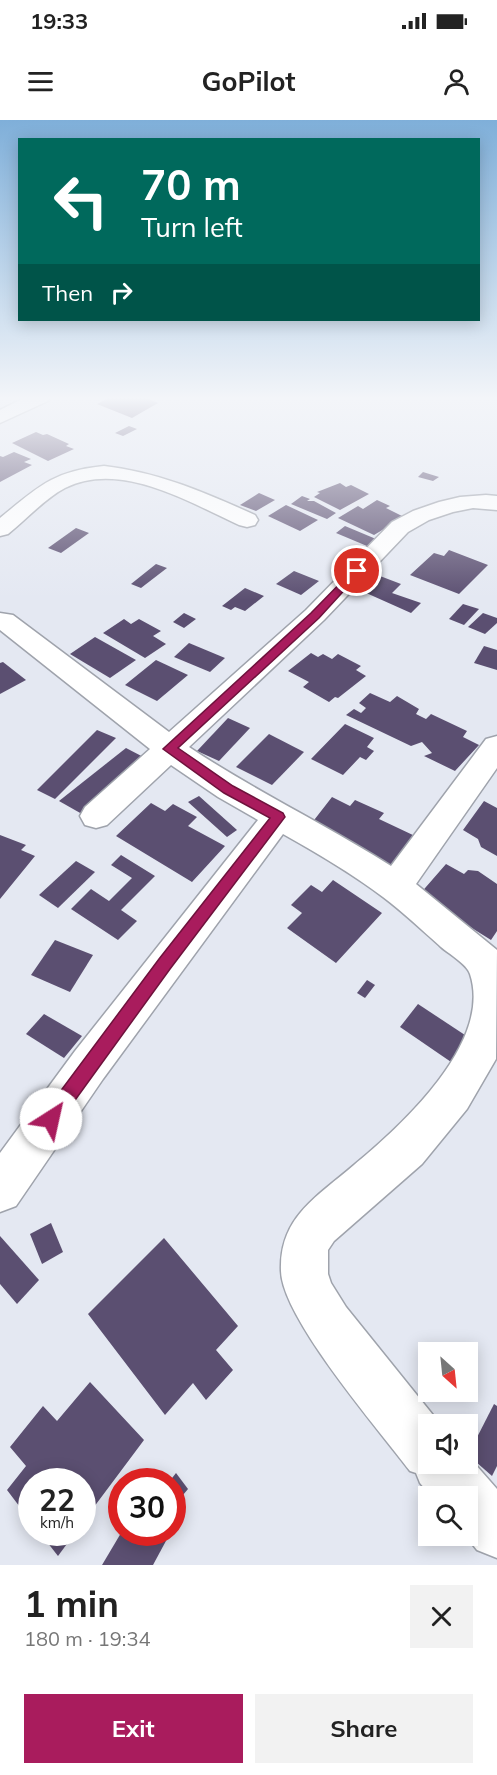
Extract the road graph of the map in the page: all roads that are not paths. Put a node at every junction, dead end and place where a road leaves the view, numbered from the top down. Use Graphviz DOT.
graph roads {
  1 [pos="497,503"];
  2 [pos="247,520"];
  3 [pos="0,529"];
  4 [pos="1,620"];
  5 [pos="497,746"];
  6 [pos="170,749"];
  7 [pos="96,816"];
  8 [pos="278,817"];
  9 [pos="395,887"];
  10 [pos="0,1190"];
  11 [pos="418,1438"];
  12 [pos="448,1474"];
  13 [pos="497,1530"];
  1 -- 6 [label="street"];
  2 -- 3 [label="street"];
  4 -- 6 [label="street"];
  5 -- 9 [label="street"];
  6 -- 7 [label="street"];
  6 -- 8 [label="street"];
  8 -- 9 [label="street"];
  8 -- 10 [label="street"];
  9 -- 11 [label="street"];
  12 -- 13 [label="street"];
}
